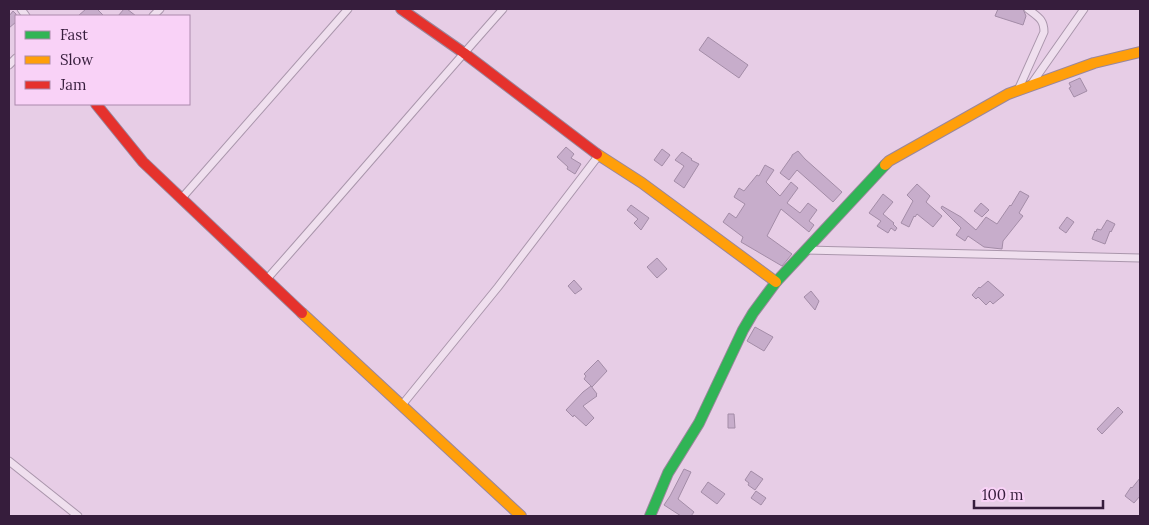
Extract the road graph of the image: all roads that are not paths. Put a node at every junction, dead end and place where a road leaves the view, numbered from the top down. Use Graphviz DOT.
graph roads {
  1 [pos="348,9"];
  2 [pos="402,9"];
  3 [pos="502,9"];
  4 [pos="1028,9"];
  5 [pos="1084,9"];
  6 [pos="1140,52"];
  7 [pos="464,53"];
  8 [pos="1030,86"];
  9 [pos="1018,90"];
  10 [pos="97,105"];
  11 [pos="599,155"];
  12 [pos="181,199"];
  13 [pos="806,250"];
  14 [pos="1140,258"];
  15 [pos="266,280"];
  16 [pos="776,282"];
  17 [pos="402,405"];
  18 [pos="9,461"];
  19 [pos="78,516"];
  20 [pos="521,516"];
  21 [pos="650,516"];
  1 -- 12 [label="street"];
  2 -- 7 [label="street"];
  3 -- 7 [label="street"];
  4 -- 9 [label="street"];
  5 -- 8 [label="street"];
  6 -- 8 [label="street"];
  7 -- 11 [label="street"];
  7 -- 15 [label="street"];
  8 -- 9 [label="street"];
  9 -- 13 [label="street"];
  10 -- 12 [label="street"];
  11 -- 16 [label="street"];
  11 -- 17 [label="street"];
  12 -- 15 [label="street"];
  13 -- 14 [label="street"];
  13 -- 16 [label="street"];
  15 -- 17 [label="street"];
  16 -- 21 [label="street"];
  17 -- 20 [label="street"];
  18 -- 19 [label="street"];
}
